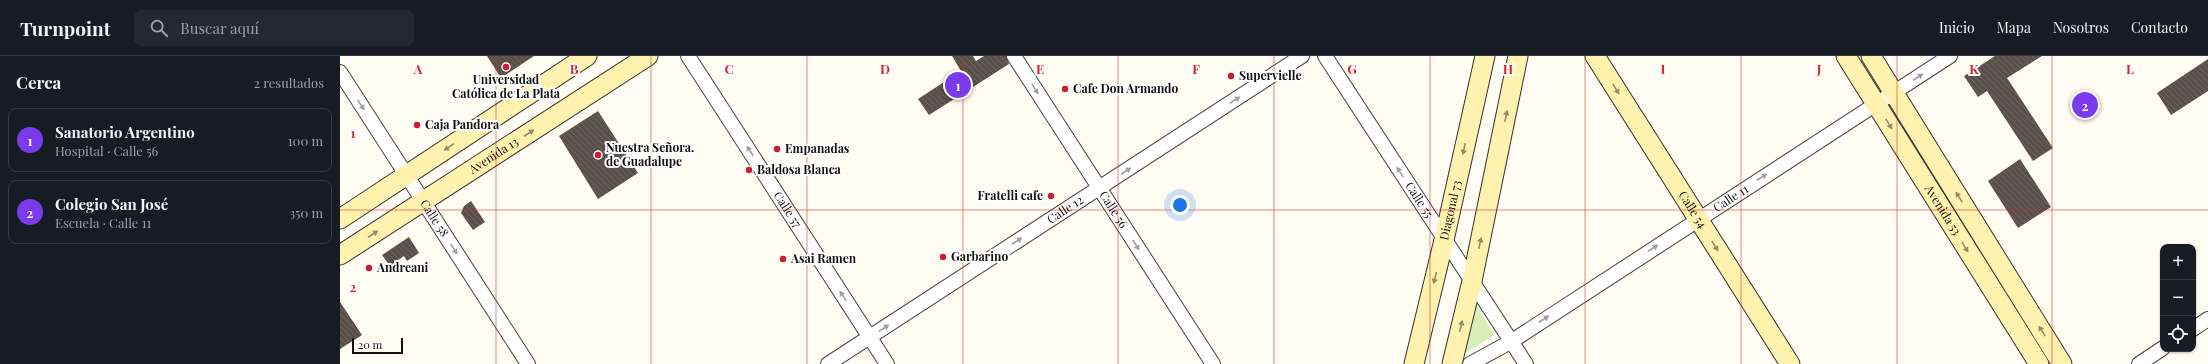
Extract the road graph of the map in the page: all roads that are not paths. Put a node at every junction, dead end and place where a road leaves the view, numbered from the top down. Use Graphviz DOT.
graph roads {
  1 [pos="587,56"];
  2 [pos="648,56"];
  3 [pos="688,56"];
  4 [pos="1014,56"];
  5 [pos="1302,56"];
  6 [pos="1325,56"];
  7 [pos="1484,56"];
  8 [pos="1518,56"];
  9 [pos="1595,56"];
  10 [pos="1846,56"];
  11 [pos="1871,56"];
  12 [pos="1950,56"];
  13 [pos="340,72"];
  14 [pos="1894,92"];
  15 [pos="1876,104"];
  16 [pos="407,175"];
  17 [pos="1099,188"];
  18 [pos="423,201"];
  19 [pos="1697,218"];
  20 [pos="340,220"];
  21 [pos="1444,240"];
  22 [pos="340,255"];
  23 [pos="1472,281"];
  24 [pos="2208,319"];
  25 [pos="2196,327"];
  26 [pos="869,337"];
  27 [pos="1512,341"];
  28 [pos="2160,350"];
  29 [pos="528,364"];
  30 [pos="828,364"];
  31 [pos="887,364"];
  32 [pos="1213,364"];
  33 [pos="1414,364"];
  34 [pos="1452,364"];
  35 [pos="1470,364"];
  36 [pos="1526,364"];
  37 [pos="1790,364"];
  38 [pos="2039,364"];
  39 [pos="2062,364"];
  40 [pos="2139,364"];
  1 -- 16 [label="main road, one-way"];
  18 -- 2 [label="main road, Avenida 13, one-way"];
  26 -- 3 [label="street, Calle 57, one-way"];
  4 -- 17 [label="street, Calle 56, one-way"];
  17 -- 5 [label="street, Calle 12, one-way"];
  21 -- 6 [label="street, Calle 55, one-way"];
  7 -- 21 [label="main road, Diagonal 73, one-way"];
  23 -- 8 [label="main road, one-way"];
  9 -- 19 [label="main road, Calle 54, one-way"];
  10 -- 15 [label="main road, Avenida 53"];
  11 -- 14 [label="main road, Avenida 53"];
  14 -- 12 [label="street, Calle 11, one-way"];
  13 -- 16 [label="street, Calle 58, one-way"];
  14 -- 15 [label="street, Calle 11"];
  39 -- 14 [label="main road, Avenida 53, one-way"];
  19 -- 15 [label="street, Calle 11, one-way"];
  15 -- 38 [label="main road, Avenida 53, one-way"];
  16 -- 18 [label="street, Calle 58"];
  16 -- 20 [label="main road"];
  26 -- 17 [label="street, Calle 12, one-way"];
  17 -- 32 [label="street, Calle 56, one-way"];
  22 -- 18 [label="main road, Avenida 13, one-way"];
  18 -- 29 [label="street, Calle 58, one-way"];
  27 -- 19 [label="street, Calle 11, one-way"];
  19 -- 37 [label="main road, Calle 54, one-way"];
  21 -- 23 [label="street, Calle 55"];
  21 -- 33 [label="main road, Diagonal 73, one-way"];
  23 -- 27 [label="street, Calle 55"];
  34 -- 23 [label="main road, one-way"];
  24 -- 25 [label="street"];
  26 -- 30 [label="street, Calle 12"];
  26 -- 31 [label="street, Calle 57"];
  27 -- 35 [label="street, Calle 11"];
  27 -- 36 [label="street, Calle 55"];
  28 -- 40 [label="street"];
}
